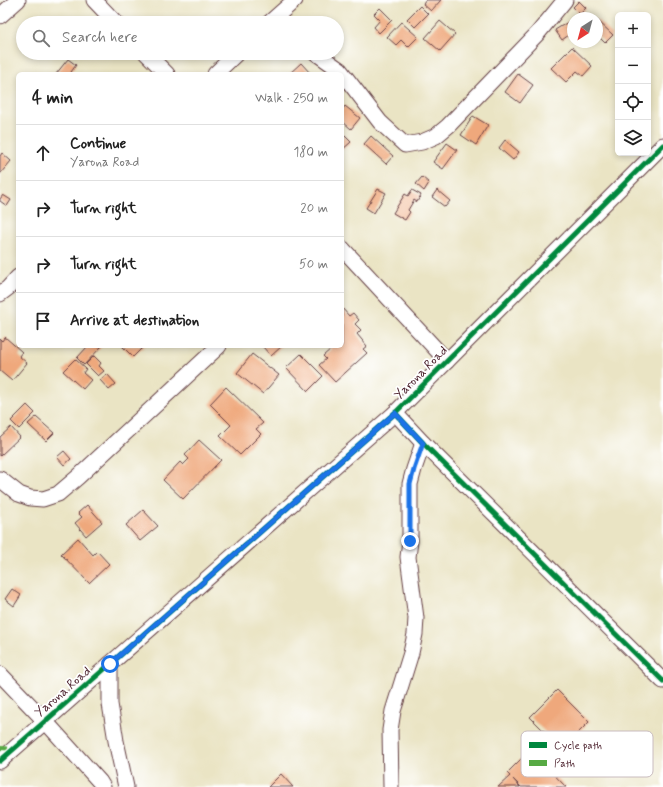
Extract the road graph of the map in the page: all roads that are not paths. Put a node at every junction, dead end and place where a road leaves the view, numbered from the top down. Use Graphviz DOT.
graph roads {
  1 [pos="94,0"];
  2 [pos="294,0"];
  3 [pos="565,0"];
  4 [pos="11,1"];
  5 [pos="0,16"];
  6 [pos="109,16"];
  7 [pos="277,16"];
  8 [pos="153,60"];
  9 [pos="230,60"];
  10 [pos="326,60"];
  11 [pos="165,72"];
  12 [pos="218,72"];
  13 [pos="342,72"];
  14 [pos="344,75"];
  15 [pos="663,144"];
  16 [pos="344,250"];
  17 [pos="16,279"];
  18 [pos="0,294"];
  19 [pos="216,348"];
  20 [pos="446,361"];
  21 [pos="395,413"];
  22 [pos="423,443"];
  23 [pos="0,479"];
  24 [pos="110,664"];
  25 [pos="0,674"];
  26 [pos="663,682"];
  27 [pos="46,720"];
  28 [pos="0,761"];
  29 [pos="103,787"];
  30 [pos="126,787"];
  31 [pos="391,787"];
  1 -- 6 [label="street"];
  2 -- 7 [label="street"];
  3 -- 14 [label="street"];
  4 -- 5 [label="street"];
  8 -- 11 [label="street"];
  9 -- 12 [label="street"];
  10 -- 13 [label="street"];
  15 -- 20 [label="street, Yarona Road"];
  16 -- 20 [label="street"];
  17 -- 18 [label="street"];
  19 -- 23 [label="street"];
  20 -- 21 [label="street, Yarona Road"];
  21 -- 22 [label="street"];
  21 -- 24 [label="street, Yarona Road"];
  22 -- 26 [label="street"];
  22 -- 31 [label="street"];
  24 -- 27 [label="street, Yarona Road"];
  24 -- 30 [label="street"];
  25 -- 27 [label="street"];
  27 -- 28 [label="street, Yarona Road"];
  27 -- 29 [label="street"];
}
